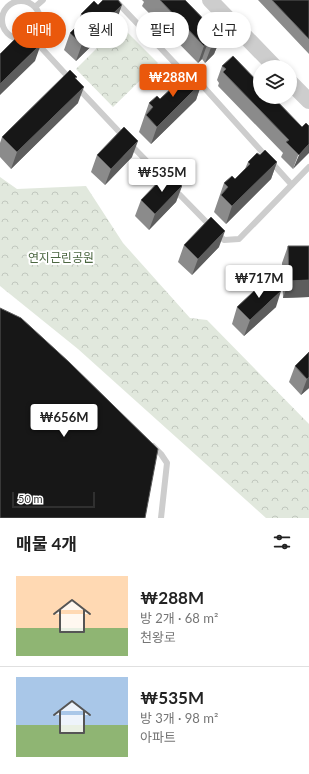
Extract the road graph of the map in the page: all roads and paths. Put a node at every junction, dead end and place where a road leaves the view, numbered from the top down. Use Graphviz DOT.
graph roads {
  1 [pos="43,0"];
  2 [pos="116,0"];
  3 [pos="210,0"];
  4 [pos="35,7"];
  5 [pos="39,12"];
  6 [pos="12,37"];
  7 [pos="41,48"];
  8 [pos="268,60"];
  9 [pos="297,89"];
  10 [pos="309,101"];
  11 [pos="309,167"];
  12 [pos="291,184"];
  13 [pos="150,444"];
  14 [pos="161,518"];
  1 -- 4 [label="lane"];
  2 -- 12 [label="lane"];
  3 -- 8 [label="street"];
  4 -- 5 [label="lane"];
  4 -- 6 [label="lane"];
  7 -- 12 [label="lane"];
  9 -- 10 [label="street"];
  11 -- 12 [label="lane"];
  13 -- 14 [label="lane"];
}
